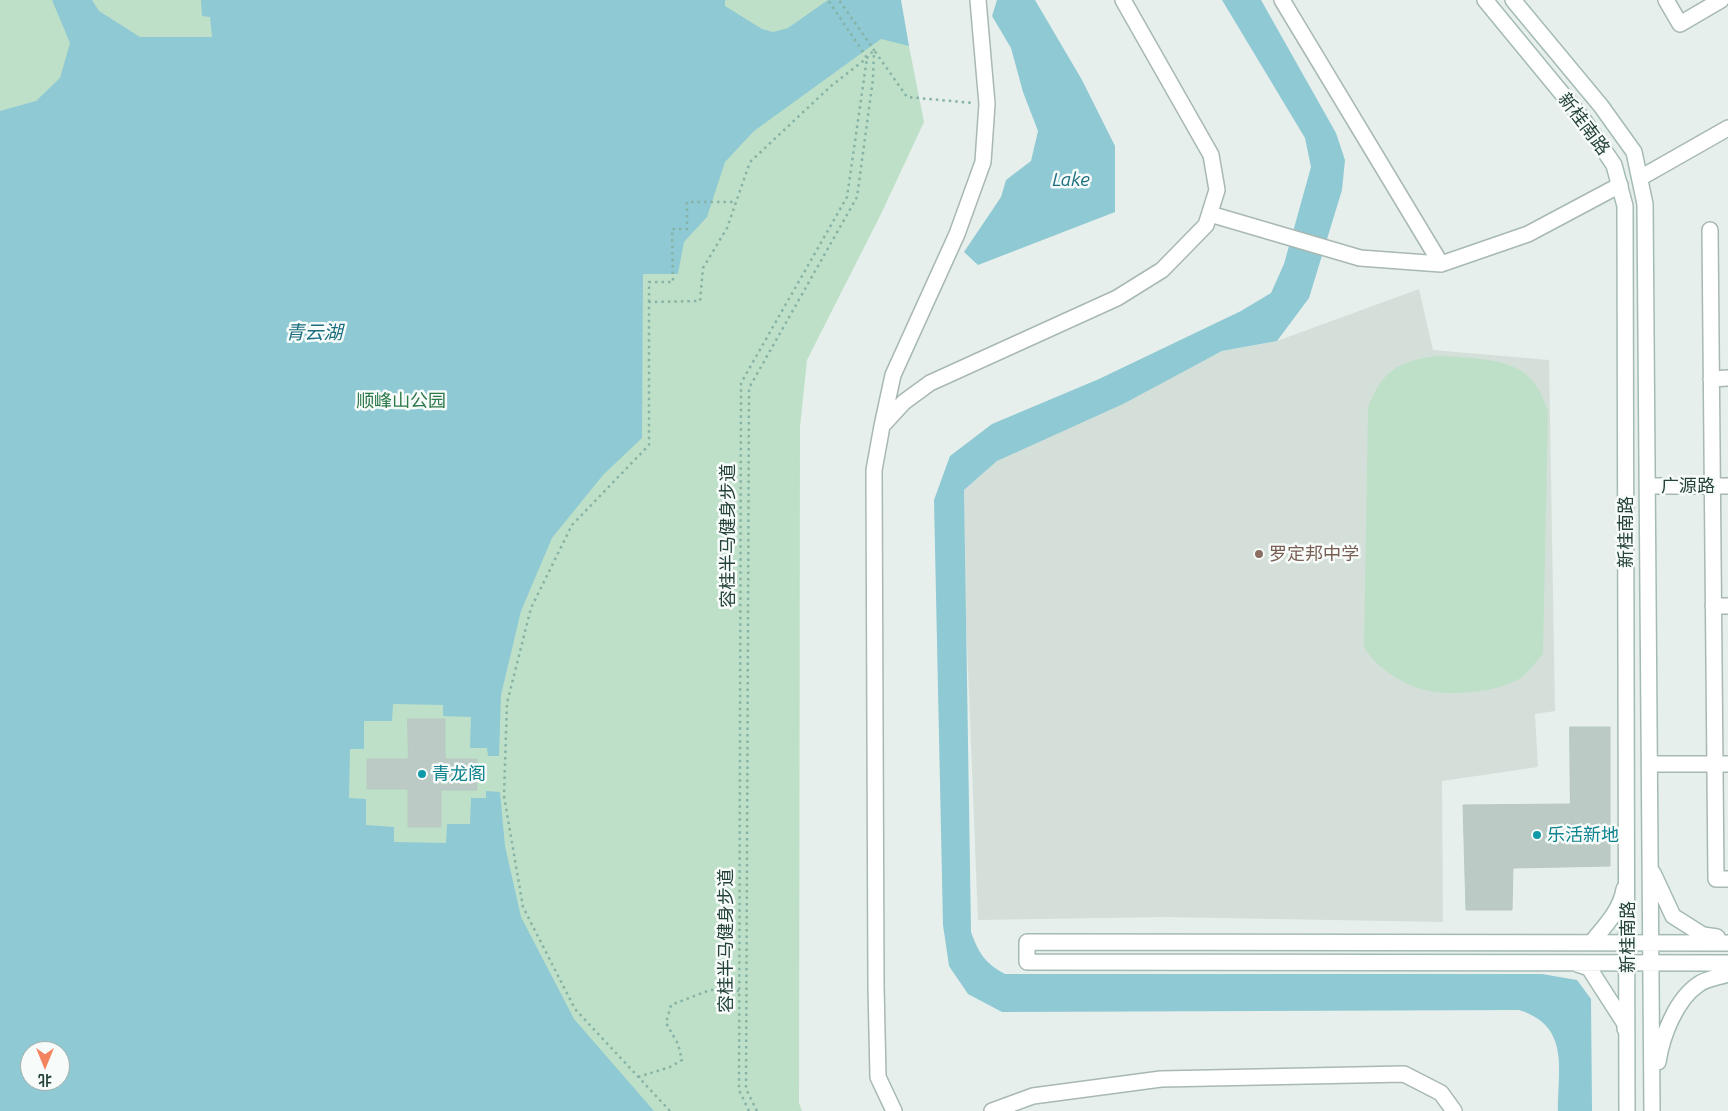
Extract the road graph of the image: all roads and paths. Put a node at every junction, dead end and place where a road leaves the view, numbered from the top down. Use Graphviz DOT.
graph roads {
  1 [pos="828,0"];
  2 [pos="839,0"];
  3 [pos="978,0"];
  4 [pos="1123,0"];
  5 [pos="1282,0"];
  6 [pos="1485,0"];
  7 [pos="1513,0"];
  8 [pos="1666,0"];
  9 [pos="1721,0"];
  10 [pos="874,50"];
  11 [pos="868,58"];
  12 [pos="987,104"];
  13 [pos="1728,128"];
  14 [pos="1640,178"];
  15 [pos="1620,185"];
  16 [pos="736,202"];
  17 [pos="1210,214"];
  18 [pos="1710,230"];
  19 [pos="1441,264"];
  20 [pos="649,302"];
  21 [pos="1711,378"];
  22 [pos="1728,378"];
  23 [pos="882,426"];
  24 [pos="1648,486"];
  25 [pos="1712,486"];
  26 [pos="1728,486"];
  27 [pos="1720,606"];
  28 [pos="1721,686"];
  29 [pos="1650,764"];
  30 [pos="1721,764"];
  31 [pos="1627,865"];
  32 [pos="1651,869"];
  33 [pos="1728,879"];
  34 [pos="1728,939"];
  35 [pos="1591,943"];
  36 [pos="1628,943"];
  37 [pos="1652,943"];
  38 [pos="1728,943"];
  39 [pos="1573,963"];
  40 [pos="1628,963"];
  41 [pos="1652,963"];
  42 [pos="1728,963"];
  43 [pos="1728,974"];
  44 [pos="739,991"];
  45 [pos="1628,1060"];
  46 [pos="638,1077"];
  47 [pos="1652,1106"];
  48 [pos="670,1111"];
  49 [pos="749,1111"];
  50 [pos="757,1111"];
  51 [pos="894,1111"];
  52 [pos="992,1111"];
  53 [pos="1454,1111"];
  54 [pos="1628,1111"];
  1 -- 11 [label="path"];
  2 -- 10 [label="path"];
  3 -- 12 [label="street"];
  4 -- 17 [label="street"];
  5 -- 19 [label="street"];
  6 -- 15 [label="street, 新桂南路"];
  7 -- 14 [label="street, 新桂南路"];
  8 -- 9 [label="street"];
  10 -- 11 [label="path"];
  10 -- 12 [label="path"];
  10 -- 50 [label="path"];
  11 -- 16 [label="path"];
  11 -- 44 [label="path, 容桂半马健身步道"];
  12 -- 23 [label="street"];
  13 -- 14 [label="street"];
  14 -- 24 [label="street, 新桂南路"];
  15 -- 19 [label="street"];
  15 -- 31 [label="street, 新桂南路"];
  16 -- 20 [label="path"];
  16 -- 20 [label="path"];
  17 -- 19 [label="street"];
  17 -- 23 [label="street"];
  18 -- 21 [label="street"];
  20 -- 46 [label="path"];
  21 -- 22 [label="street"];
  21 -- 25 [label="street"];
  23 -- 51 [label="street"];
  24 -- 25 [label="street, 广源路"];
  24 -- 29 [label="street, 新桂南路"];
  25 -- 26 [label="street, 广源路"];
  25 -- 27 [label="street"];
  27 -- 28 [label="street"];
  28 -- 30 [label="street"];
  29 -- 30 [label="street"];
  29 -- 32 [label="street, 新桂南路"];
  30 -- 33 [label="street"];
  31 -- 35 [label="street"];
  31 -- 36 [label="street, 新桂南路"];
  32 -- 34 [label="street"];
  32 -- 37 [label="street, 新桂南路"];
  35 -- 36 [label="street"];
  35 -- 39 [label="street"];
  36 -- 37 [label="street"];
  36 -- 40 [label="street, 新桂南路"];
  37 -- 38 [label="street"];
  37 -- 41 [label="street, 新桂南路"];
  39 -- 40 [label="street"];
  39 -- 45 [label="street"];
  40 -- 41 [label="street"];
  40 -- 45 [label="street, 新桂南路"];
  41 -- 42 [label="street"];
  41 -- 47 [label="street, 新桂南路"];
  43 -- 47 [label="street"];
  44 -- 46 [label="path"];
  44 -- 49 [label="path, 容桂半马健身步道"];
  45 -- 54 [label="street, 新桂南路"];
  46 -- 48 [label="path"];
  52 -- 53 [label="street"];
}
